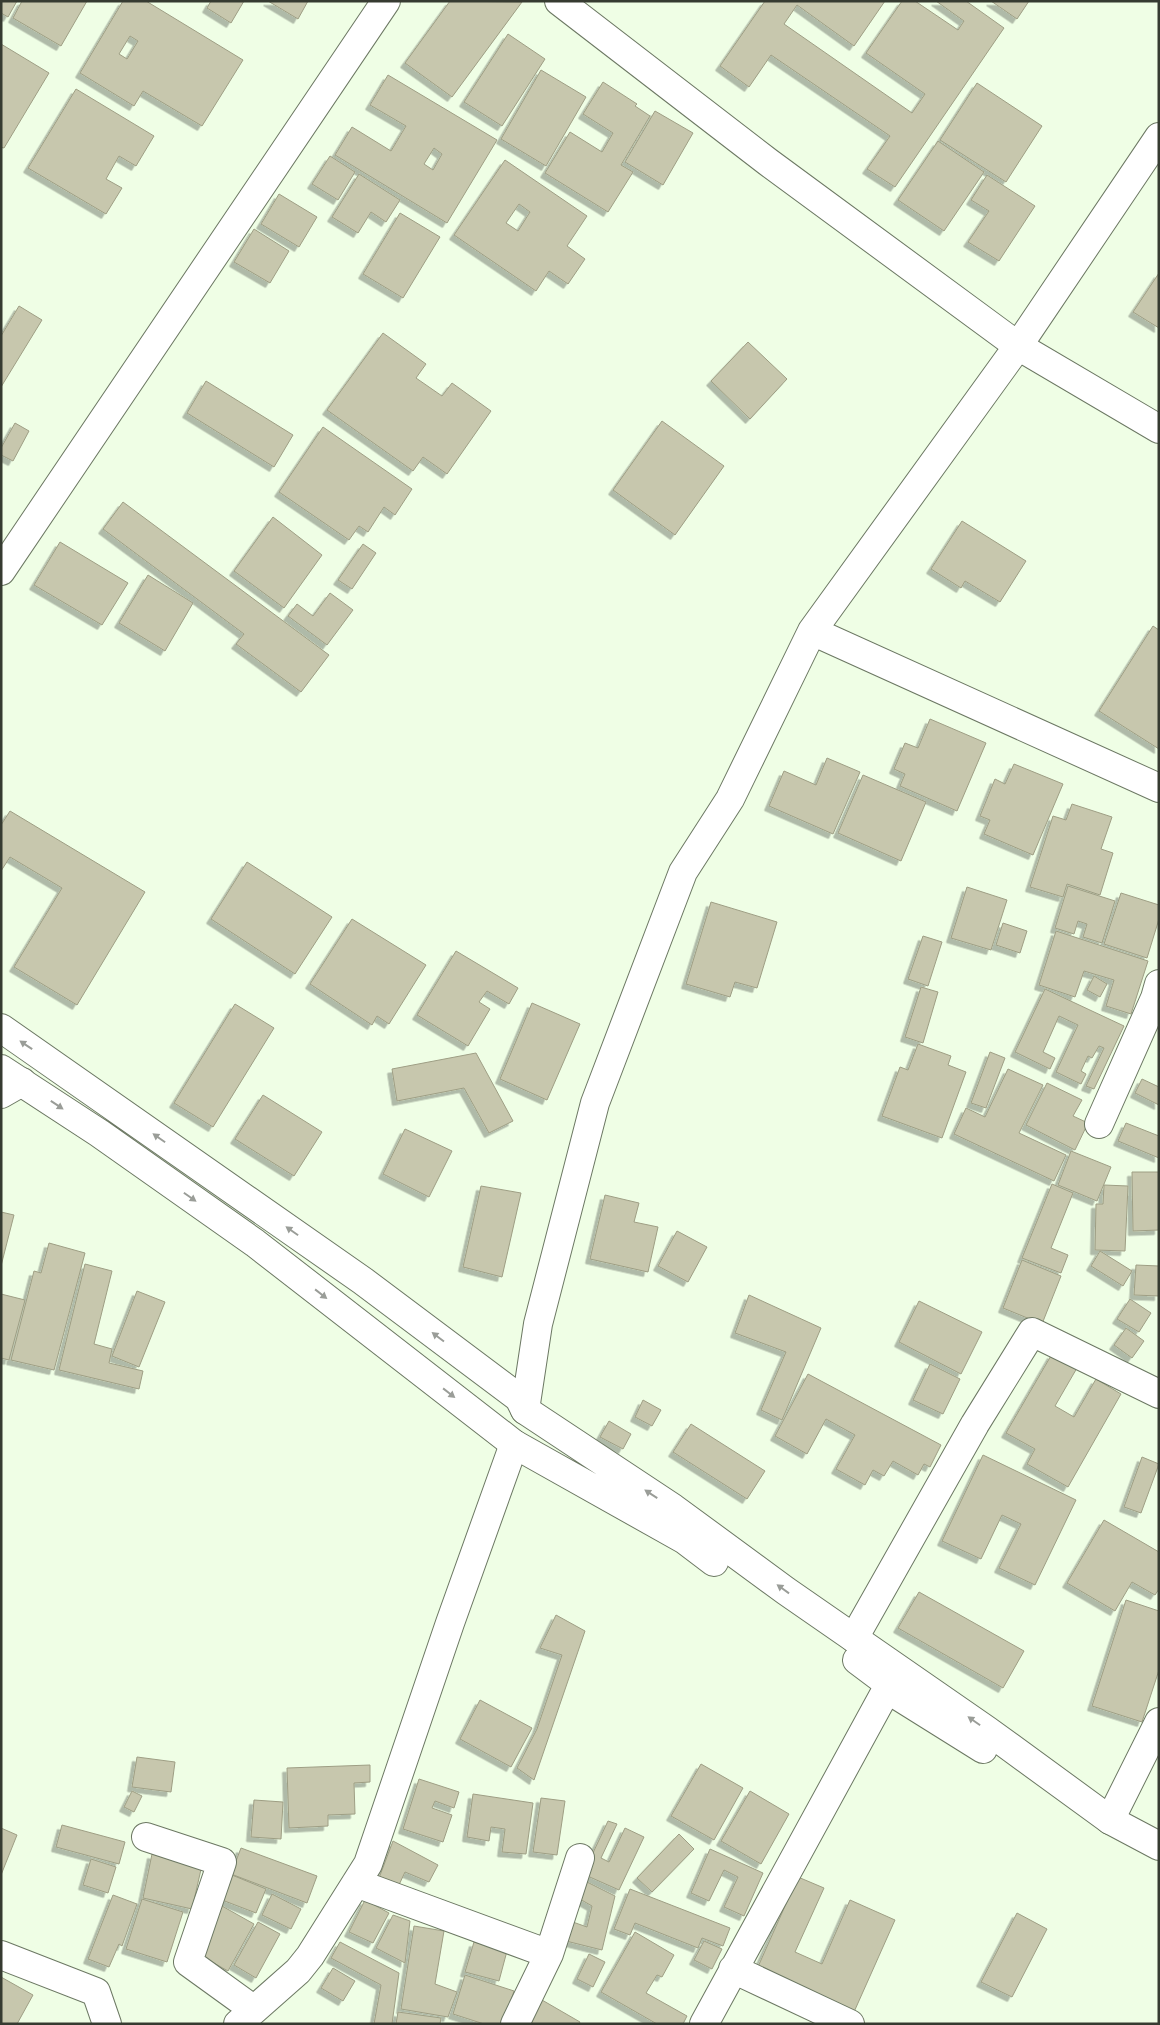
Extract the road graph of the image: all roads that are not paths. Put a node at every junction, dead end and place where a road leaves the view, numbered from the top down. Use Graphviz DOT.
graph roads {
  1 [pos="386,1"];
  2 [pos="559,1"];
  3 [pos="1159,137"];
  4 [pos="1018,346"];
  5 [pos="1159,429"];
  6 [pos="4,559"];
  7 [pos="812,631"];
  8 [pos="1159,788"];
  9 [pos="1159,984"];
  10 [pos="1,1028"];
  11 [pos="8,1081"];
  12 [pos="1099,1124"];
  13 [pos="1159,1394"];
  14 [pos="525,1410"];
  15 [pos="514,1444"];
  16 [pos="854,1638"];
  17 [pos="887,1689"];
  18 [pos="1159,1722"];
  19 [pos="1110,1820"];
  20 [pos="146,1837"];
  21 [pos="1159,1846"];
  22 [pos="580,1858"];
  23 [pos="1159,1858"];
  24 [pos="356,1883"];
  25 [pos="548,1954"];
  26 [pos="1,1956"];
  27 [pos="734,1969"];
  28 [pos="245,2016"];
  29 [pos="107,2024"];
  30 [pos="515,2024"];
  31 [pos="704,2024"];
  32 [pos="850,2024"];
  1 -- 6 [label="street"];
  2 -- 4 [label="street"];
  3 -- 4 [label="street"];
  4 -- 5 [label="street"];
  4 -- 7 [label="street"];
  7 -- 8 [label="street"];
  7 -- 14 [label="street"];
  9 -- 12 [label="street"];
  14 -- 10 [label="street, one-way"];
  11 -- 15 [label="street, one-way"];
  13 -- 16 [label="street"];
  16 -- 14 [label="street, one-way"];
  15 -- 17 [label="street"];
  15 -- 24 [label="street"];
  19 -- 16 [label="street, one-way"];
  17 -- 23 [label="street"];
  17 -- 27 [label="street"];
  18 -- 19 [label="street"];
  19 -- 21 [label="street"];
  20 -- 28 [label="street"];
  22 -- 25 [label="street"];
  24 -- 25 [label="street"];
  24 -- 28 [label="street"];
  25 -- 30 [label="street"];
  26 -- 29 [label="street"];
  27 -- 31 [label="street"];
  27 -- 32 [label="street"];
}
